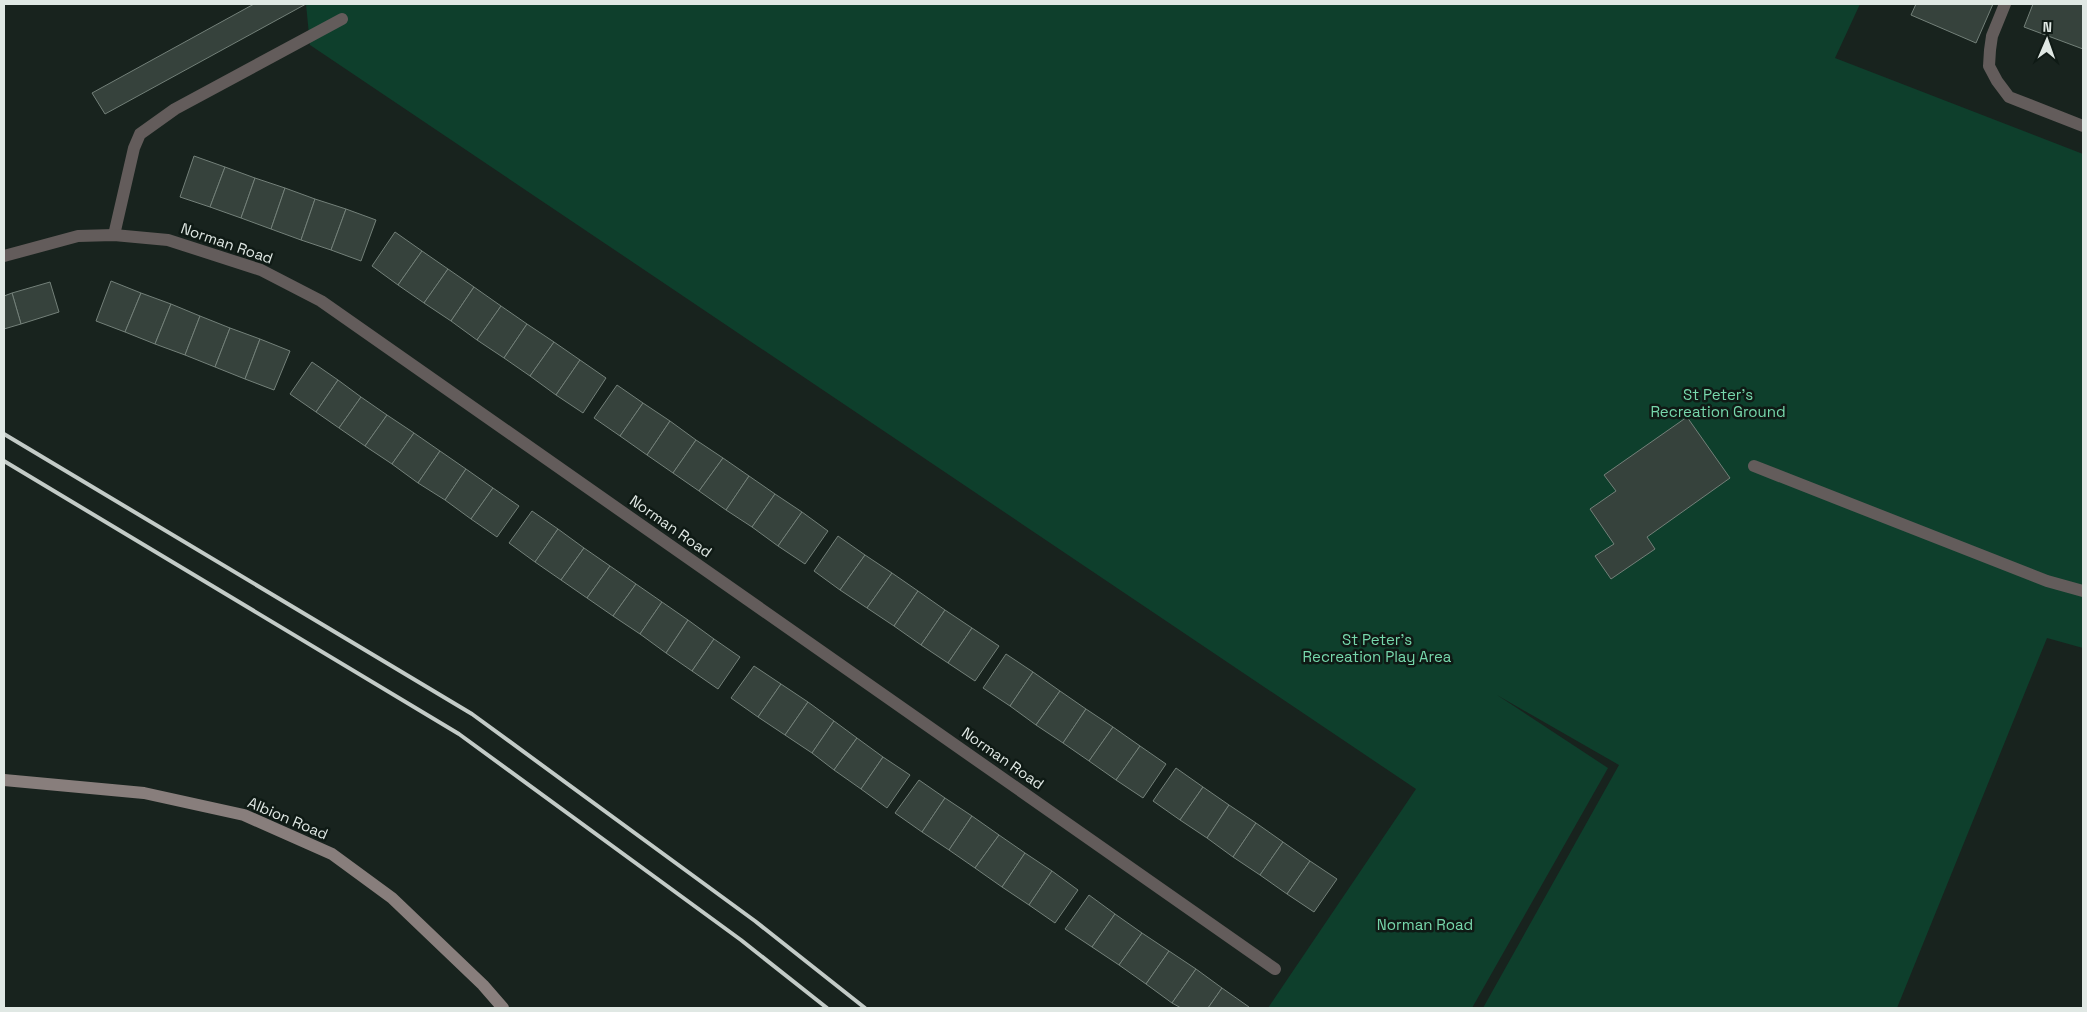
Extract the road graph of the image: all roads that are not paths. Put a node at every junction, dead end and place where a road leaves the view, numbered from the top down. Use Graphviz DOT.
graph roads {
  1 [pos="2005,4"];
  2 [pos="342,19"];
  3 [pos="2083,126"];
  4 [pos="114,235"];
  5 [pos="4,256"];
  6 [pos="1754,466"];
  7 [pos="2083,591"];
  8 [pos="4,780"];
  9 [pos="1275,969"];
  10 [pos="503,1008"];
  1 -- 3 [label="street"];
  2 -- 4 [label="street"];
  4 -- 5 [label="street, Norman Road"];
  4 -- 9 [label="street, Norman Road"];
  6 -- 7 [label="street"];
  8 -- 10 [label="main road, Albion Road"];
}
